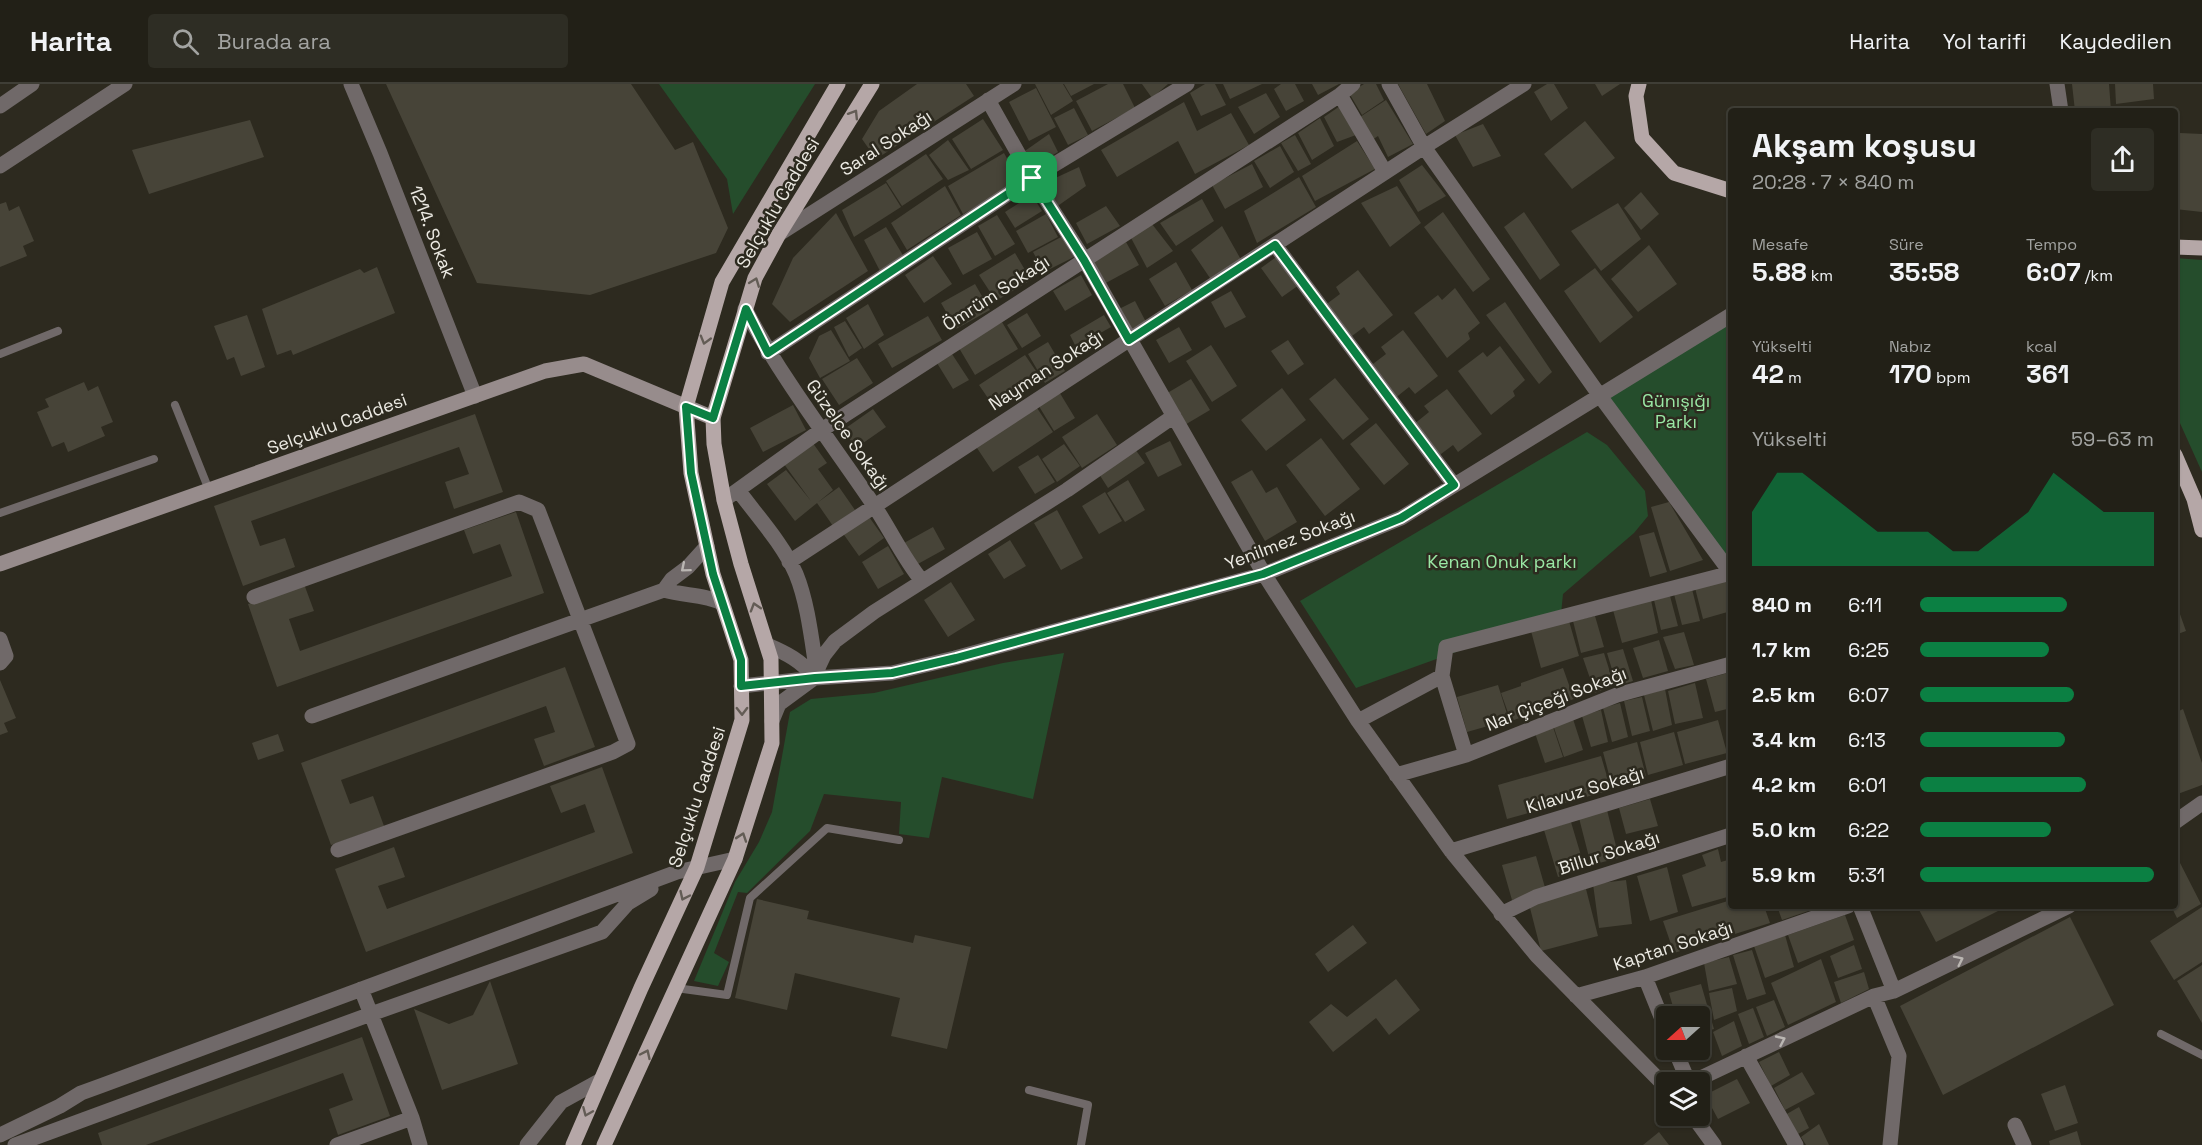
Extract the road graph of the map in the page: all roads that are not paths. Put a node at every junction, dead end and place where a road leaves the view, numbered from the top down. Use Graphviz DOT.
graph roads {
  1 [pos="32,84"];
  2 [pos="125,84"];
  3 [pos="351,84"];
  4 [pos="838,84"];
  5 [pos="872,84"];
  6 [pos="1014,84"];
  7 [pos="1187,84"];
  8 [pos="1353,84"];
  9 [pos="1389,84"];
  10 [pos="1524,84"];
  11 [pos="1639,84"];
  12 [pos="2057,84"];
  13 [pos="1340,95"];
  14 [pos="988,100"];
  15 [pos="0,106"];
  16 [pos="2061,108"];
  17 [pos="1424,147"];
  18 [pos="0,166"];
  19 [pos="1385,172"];
  20 [pos="1032,178"];
  21 [pos="1728,190"];
  22 [pos="779,234"];
  23 [pos="1275,245"];
  24 [pos="2178,247"];
  25 [pos="2202,248"];
  26 [pos="1084,260"];
  27 [pos="746,309"];
  28 [pos="1728,317"];
  29 [pos="58,330"];
  30 [pos="1129,340"];
  31 [pos="768,353"];
  32 [pos="0,354"];
  33 [pos="475,396"];
  34 [pos="1600,396"];
  35 [pos="175,405"];
  36 [pos="686,407"];
  37 [pos="1174,416"];
  38 [pos="713,418"];
  39 [pos="820,431"];
  40 [pos="154,459"];
  41 [pos="2178,461"];
  42 [pos="1454,485"];
  43 [pos="209,490"];
  44 [pos="738,490"];
  45 [pos="724,500"];
  46 [pos="2198,504"];
  47 [pos="874,505"];
  48 [pos="0,513"];
  49 [pos="2202,530"];
  50 [pos="707,546"];
  51 [pos="789,562"];
  52 [pos="0,564"];
  53 [pos="1728,569"];
  54 [pos="1263,574"];
  55 [pos="1728,574"];
  56 [pos="922,581"];
  57 [pos="664,590"];
  58 [pos="254,597"];
  59 [pos="722,603"];
  60 [pos="580,621"];
  61 [pos="0,639"];
  62 [pos="767,645"];
  63 [pos="0,663"];
  64 [pos="1728,665"];
  65 [pos="816,676"];
  66 [pos="1442,676"];
  67 [pos="771,682"];
  68 [pos="741,686"];
  69 [pos="312,716"];
  70 [pos="771,721"];
  71 [pos="1358,721"];
  72 [pos="1466,755"];
  73 [pos="1728,767"];
  74 [pos="1396,775"];
  75 [pos="2202,803"];
  76 [pos="2178,820"];
  77 [pos="1728,836"];
  78 [pos="899,840"];
  79 [pos="338,850"];
  80 [pos="1451,851"];
  81 [pos="735,859"];
  82 [pos="697,867"];
  83 [pos="677,872"];
  84 [pos="1839,909"];
  85 [pos="1861,909"];
  86 [pos="2034,909"];
  87 [pos="2062,909"];
  88 [pos="1501,914"];
  89 [pos="2040,920"];
  90 [pos="1645,977"];
  91 [pos="676,988"];
  92 [pos="361,989"];
  93 [pos="1894,991"];
  94 [pos="1576,996"];
  95 [pos="1874,996"];
  96 [pos="1657,1006"];
  97 [pos="371,1014"];
  98 [pos="2161,1034"];
  99 [pos="2202,1054"];
  100 [pos="1746,1056"];
  101 [pos="1710,1073"];
  102 [pos="1656,1078"];
  103 [pos="601,1080"];
  104 [pos="1029,1090"];
  105 [pos="412,1118"];
  106 [pos="2015,1125"];
  107 [pos="1700,1126"];
  108 [pos="0,1135"];
  109 [pos="15,1145"];
  110 [pos="337,1145"];
  111 [pos="420,1145"];
  112 [pos="527,1145"];
  113 [pos="573,1145"];
  114 [pos="604,1145"];
  115 [pos="1081,1145"];
  116 [pos="1714,1145"];
  117 [pos="1796,1145"];
  118 [pos="1890,1145"];
  119 [pos="2024,1145"];
  1 -- 15 [label="street"];
  2 -- 18 [label="street"];
  3 -- 33 [label="street, 1214. Sokak"];
  4 -- 36 [label="main road, Selçuklu Caddesi, one-way"];
  22 -- 5 [label="main road, Selçuklu Caddesi, one-way"];
  6 -- 14 [label="street, Saral Sokağı"];
  7 -- 20 [label="street"];
  8 -- 13 [label="street, Ömrüm Sokağı"];
  9 -- 17 [label="street"];
  10 -- 17 [label="street, Nayman Sokağı"];
  11 -- 21 [label="main road"];
  12 -- 16 [label="street"];
  13 -- 19 [label="street"];
  13 -- 26 [label="street, Ömrüm Sokağı"];
  14 -- 20 [label="street"];
  14 -- 22 [label="street, Saral Sokağı"];
  17 -- 19 [label="street, Nayman Sokağı"];
  17 -- 34 [label="street"];
  19 -- 23 [label="street, Nayman Sokağı"];
  20 -- 26 [label="street"];
  20 -- 31 [label="street"];
  27 -- 22 [label="main road, Selçuklu Caddesi, one-way"];
  23 -- 30 [label="street, Nayman Sokağı"];
  23 -- 42 [label="street"];
  24 -- 25 [label="main road"];
  26 -- 30 [label="street"];
  26 -- 39 [label="street, Ömrüm Sokağı"];
  27 -- 31 [label="street, Güzelce Sokağı"];
  27 -- 38 [label="main road, Selçuklu Caddesi"];
  28 -- 34 [label="street, Yenilmez Sokağı"];
  29 -- 32 [label="lane"];
  30 -- 37 [label="street"];
  30 -- 47 [label="street, Nayman Sokağı"];
  31 -- 39 [label="street, Güzelce Sokağı"];
  33 -- 36 [label="street, Selçuklu Caddesi"];
  33 -- 43 [label="street, Selçuklu Caddesi"];
  34 -- 42 [label="street, Yenilmez Sokağı"];
  34 -- 53 [label="street"];
  35 -- 43 [label="lane"];
  36 -- 38 [label="street, Selçuklu Caddesi"];
  36 -- 50 [label="main road, Selçuklu Caddesi"];
  37 -- 54 [label="street"];
  37 -- 56 [label="street"];
  38 -- 45 [label="main road, Selçuklu Caddesi"];
  39 -- 44 [label="street, Ömrüm Sokağı"];
  39 -- 47 [label="street, Güzelce Sokağı"];
  40 -- 48 [label="lane"];
  41 -- 46 [label="main road"];
  42 -- 54 [label="street, Yenilmez Sokağı"];
  43 -- 52 [label="street, Selçuklu Caddesi"];
  44 -- 45 [label="street, Ömrüm Sokağı"];
  44 -- 51 [label="street"];
  62 -- 45 [label="main road, Selçuklu Caddesi, one-way"];
  46 -- 49 [label="main road"];
  47 -- 51 [label="street, Nayman Sokağı"];
  47 -- 56 [label="street, Güzelce Sokağı"];
  50 -- 57 [label="street, one-way"];
  50 -- 59 [label="main road, Selçuklu Caddesi"];
  51 -- 65 [label="street"];
  54 -- 65 [label="street, Yenilmez Sokağı"];
  54 -- 71 [label="street"];
  55 -- 66 [label="street"];
  56 -- 65 [label="street"];
  57 -- 59 [label="street"];
  57 -- 60 [label="street"];
  58 -- 60 [label="street"];
  59 -- 68 [label="main road, Selçuklu Caddesi"];
  60 -- 69 [label="street"];
  60 -- 79 [label="street"];
  61 -- 63 [label="street"];
  62 -- 65 [label="street"];
  62 -- 67 [label="main road, Selçuklu Caddesi"];
  64 -- 72 [label="street, Nar Çiçeği Sokağı"];
  65 -- 67 [label="street, Yenilmez Sokağı"];
  65 -- 70 [label="street"];
  66 -- 71 [label="street"];
  66 -- 72 [label="street"];
  67 -- 68 [label="street, Yenilmez Sokağı"];
  67 -- 70 [label="main road, Selçuklu Caddesi"];
  68 -- 82 [label="main road, Selçuklu Caddesi, one-way"];
  81 -- 70 [label="main road, Selçuklu Caddesi, one-way"];
  71 -- 74 [label="street"];
  72 -- 74 [label="street, Nar Çiçeği Sokağı"];
  73 -- 80 [label="street, Kılavuz Sokağı"];
  74 -- 80 [label="street"];
  75 -- 76 [label="street"];
  77 -- 88 [label="street, Billur Sokağı"];
  78 -- 91 [label="lane"];
  80 -- 88 [label="street"];
  81 -- 82 [label="street"];
  81 -- 91 [label="main road, Selçuklu Caddesi"];
  82 -- 83 [label="street"];
  82 -- 103 [label="main road, Selçuklu Caddesi, one-way"];
  83 -- 92 [label="street"];
  83 -- 97 [label="street"];
  84 -- 90 [label="street, Kaptan Sokağı"];
  85 -- 93 [label="street"];
  86 -- 89 [label="street"];
  87 -- 89 [label="street"];
  88 -- 94 [label="street"];
  93 -- 89 [label="street, one-way"];
  90 -- 94 [label="street, Kaptan Sokağı"];
  90 -- 96 [label="street"];
  114 -- 91 [label="main road, Selçuklu Caddesi, one-way"];
  92 -- 97 [label="street"];
  92 -- 108 [label="street"];
  93 -- 95 [label="street"];
  94 -- 102 [label="street"];
  100 -- 95 [label="street, one-way"];
  95 -- 118 [label="street"];
  97 -- 105 [label="street"];
  97 -- 109 [label="street"];
  98 -- 99 [label="lane"];
  100 -- 101 [label="street"];
  100 -- 117 [label="street"];
  103 -- 112 [label="street"];
  103 -- 113 [label="main road, Selçuklu Caddesi, one-way"];
  104 -- 115 [label="lane"];
  105 -- 110 [label="street"];
  105 -- 111 [label="street"];
  106 -- 119 [label="street"];
  107 -- 116 [label="street"];
}
